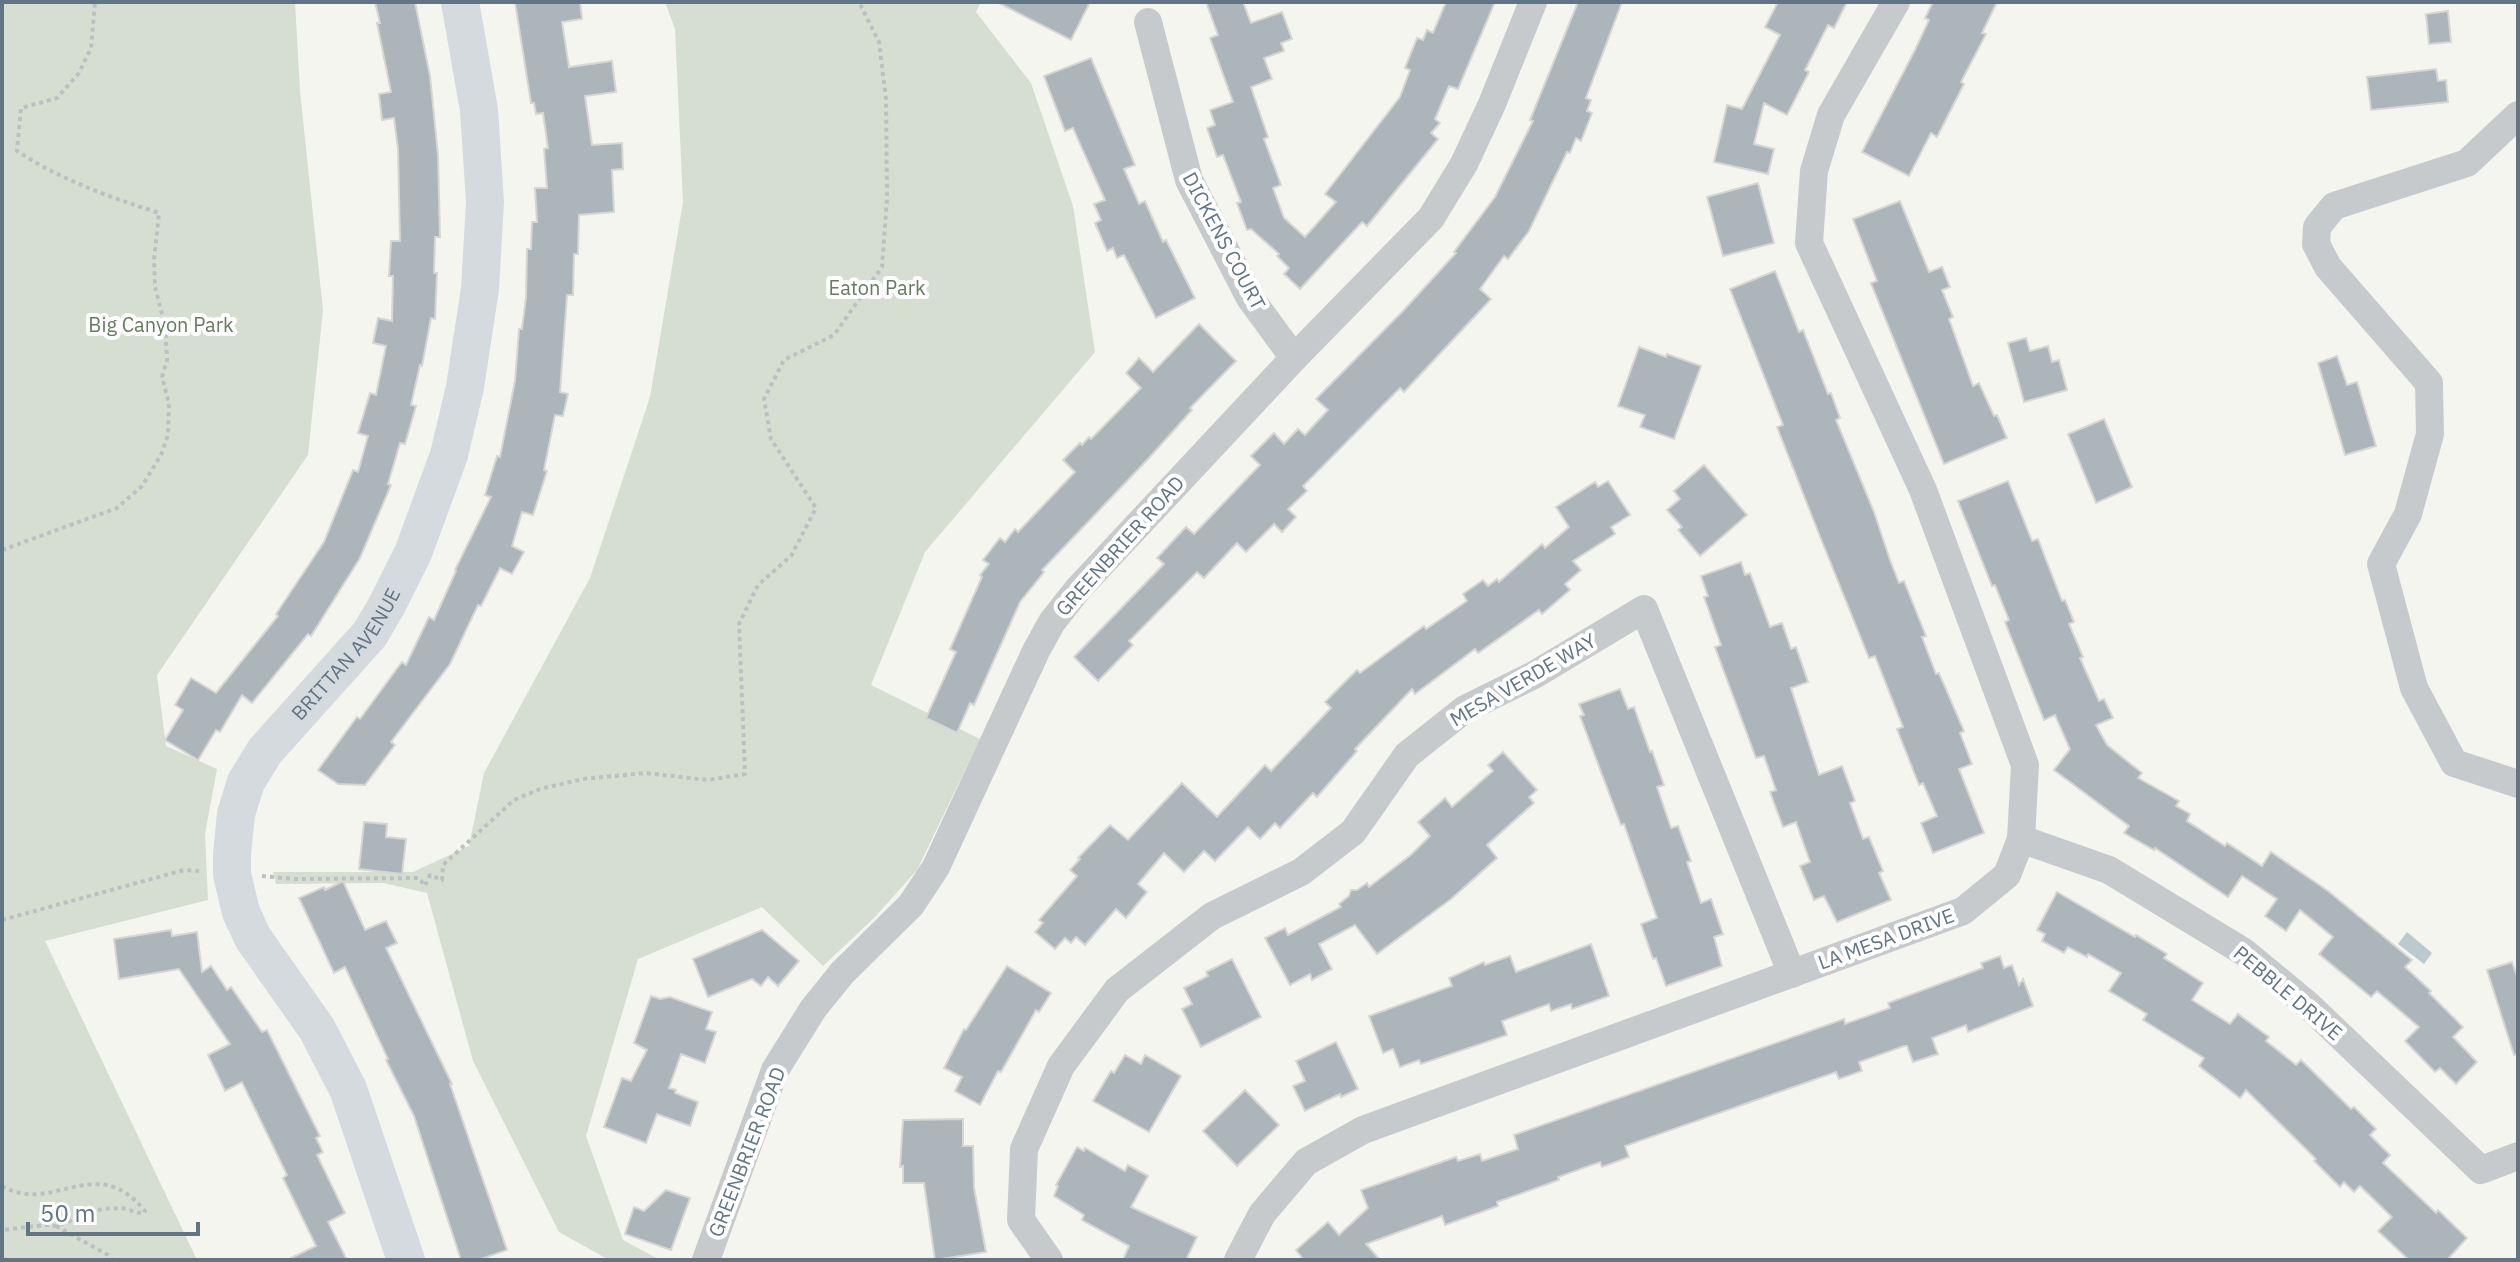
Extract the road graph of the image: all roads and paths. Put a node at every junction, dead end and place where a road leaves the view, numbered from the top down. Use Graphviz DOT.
graph roads {
  1 [pos="95,2"];
  2 [pos="460,2"];
  3 [pos="859,2"];
  4 [pos="1533,2"];
  5 [pos="1896,2"];
  6 [pos="1148,22"];
  7 [pos="2518,115"];
  8 [pos="1294,358"];
  9 [pos="2,550"];
  10 [pos="2518,784"];
  11 [pos="2021,839"];
  12 [pos="232,874"];
  13 [pos="2,920"];
  14 [pos="1792,974"];
  15 [pos="2518,1156"];
  16 [pos="2,1186"];
  17 [pos="56,1226"];
  18 [pos="2,1230"];
  19 [pos="112,1260"];
  20 [pos="406,1260"];
  21 [pos="706,1260"];
  22 [pos="1049,1260"];
  23 [pos="1238,1260"];
  1 -- 9 [label="path"];
  2 -- 12 [label="main road, BRITTAN AVENUE"];
  3 -- 12 [label="path"];
  4 -- 8 [label="street, GREENBRIER ROAD"];
  5 -- 11 [label="street, LA MESA DRIVE"];
  6 -- 8 [label="street, DICKENS COURT"];
  7 -- 10 [label="street"];
  8 -- 21 [label="street, GREENBRIER ROAD"];
  11 -- 14 [label="street, LA MESA DRIVE"];
  11 -- 15 [label="street, PEBBLE DRIVE"];
  12 -- 13 [label="path"];
  12 -- 20 [label="main road, BRITTAN AVENUE"];
  14 -- 22 [label="street, MESA VERDE WAY"];
  14 -- 23 [label="street, LA MESA DRIVE"];
  16 -- 17 [label="path"];
  17 -- 18 [label="path"];
  17 -- 19 [label="path"];
}
